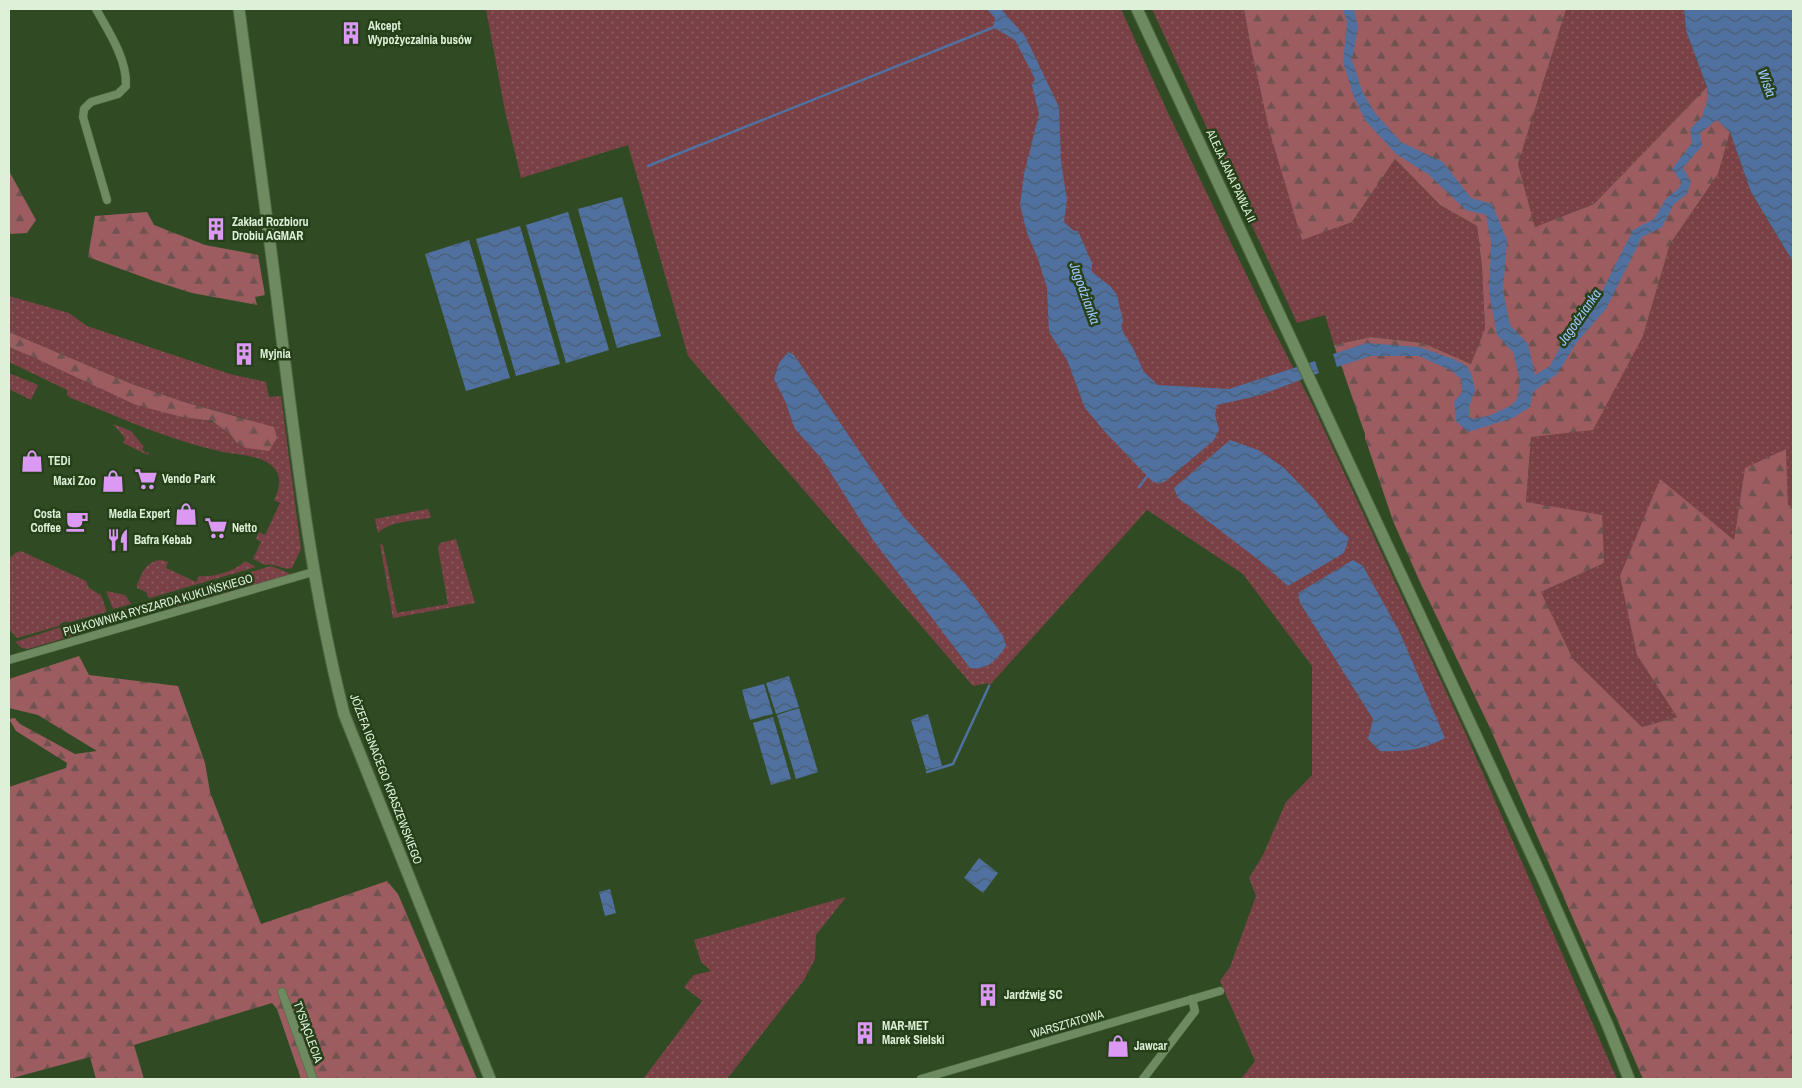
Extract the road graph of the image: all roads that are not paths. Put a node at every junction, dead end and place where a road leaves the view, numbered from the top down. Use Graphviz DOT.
graph roads {
  1 [pos="96,9"];
  2 [pos="239,9"];
  3 [pos="1137,9"];
  4 [pos="107,200"];
  5 [pos="313,572"];
  6 [pos="9,660"];
  7 [pos="1220,991"];
  8 [pos="282,992"];
  9 [pos="1192,999"];
  10 [pos="313,1079"];
  11 [pos="490,1079"];
  12 [pos="921,1079"];
  13 [pos="1143,1079"];
  14 [pos="1629,1079"];
  1 -- 4 [label="street"];
  2 -- 5 [label="main road, JÓZEFA IGNACEGO KRASZEWSKIEGO"];
  3 -- 14 [label="main road, ALEJA JANA PAWŁA II"];
  5 -- 6 [label="street, PUŁKOWNIKA RYSZARDA KUKLIŃSKIEGO"];
  5 -- 11 [label="main road, JÓZEFA IGNACEGO KRASZEWSKIEGO"];
  7 -- 9 [label="street, WARSZTATOWA"];
  8 -- 10 [label="street, TYSIĄCLECIA"];
  9 -- 12 [label="street, WARSZTATOWA"];
  9 -- 13 [label="street"];
}
